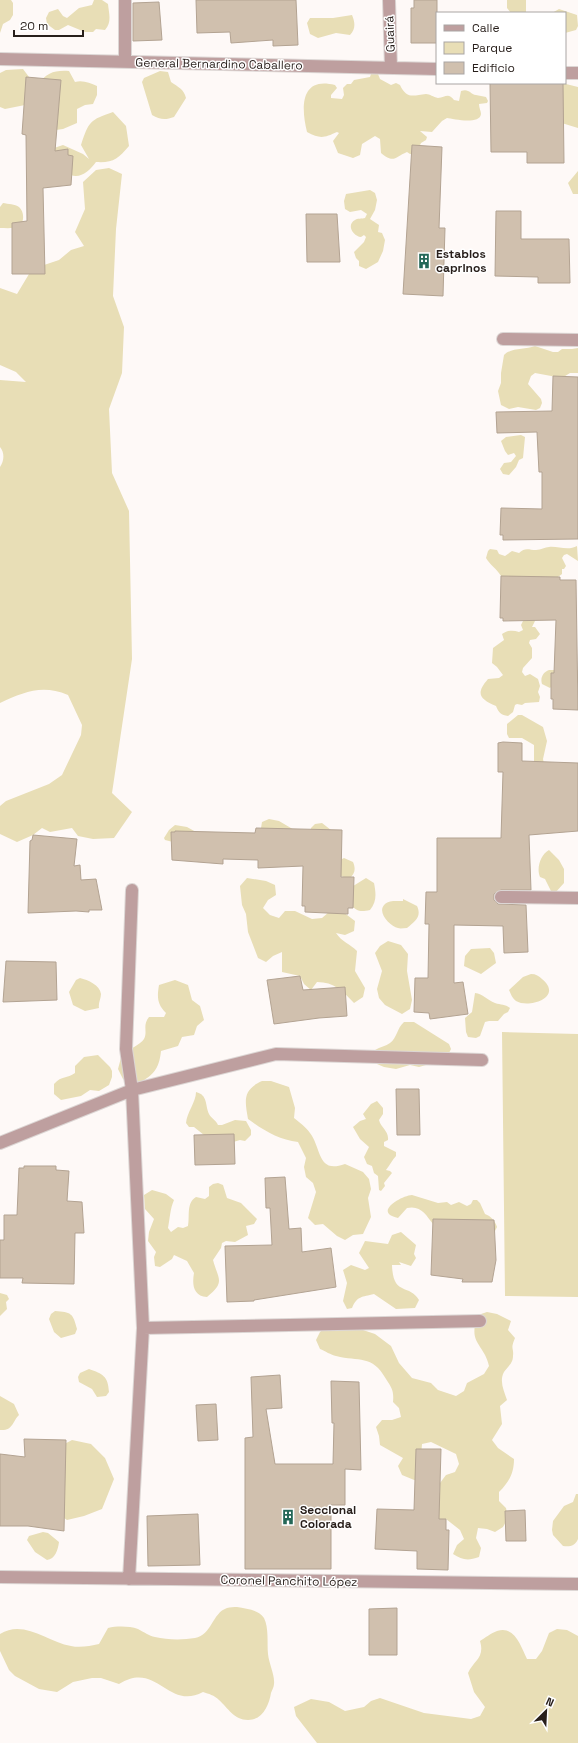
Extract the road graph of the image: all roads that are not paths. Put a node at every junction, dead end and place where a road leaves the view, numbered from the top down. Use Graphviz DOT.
graph roads {
  1 [pos="125,0"];
  2 [pos="389,0"];
  3 [pos="0,60"];
  4 [pos="125,62"];
  5 [pos="391,68"];
  6 [pos="436,69"];
  7 [pos="566,73"];
  8 [pos="578,73"];
  9 [pos="503,339"];
  10 [pos="578,340"];
  11 [pos="132,890"];
  12 [pos="501,896"];
  13 [pos="578,898"];
  14 [pos="482,1060"];
  15 [pos="132,1090"];
  16 [pos="0,1143"];
  17 [pos="480,1321"];
  18 [pos="143,1328"];
  19 [pos="0,1577"];
  20 [pos="129,1579"];
  21 [pos="578,1584"];
  1 -- 4 [label="street"];
  2 -- 5 [label="street, Guairá"];
  3 -- 4 [label="street, General Bernardino Caballero"];
  4 -- 5 [label="street, General Bernardino Caballero"];
  5 -- 6 [label="street, General Bernardino Caballero"];
  7 -- 8 [label="street"];
  9 -- 10 [label="street"];
  11 -- 15 [label="street"];
  12 -- 13 [label="street"];
  14 -- 15 [label="street"];
  15 -- 16 [label="street"];
  15 -- 18 [label="street"];
  17 -- 18 [label="street"];
  18 -- 20 [label="street"];
  19 -- 20 [label="street, Coronel Panchito López"];
  20 -- 21 [label="street, Coronel Panchito López"];
}
